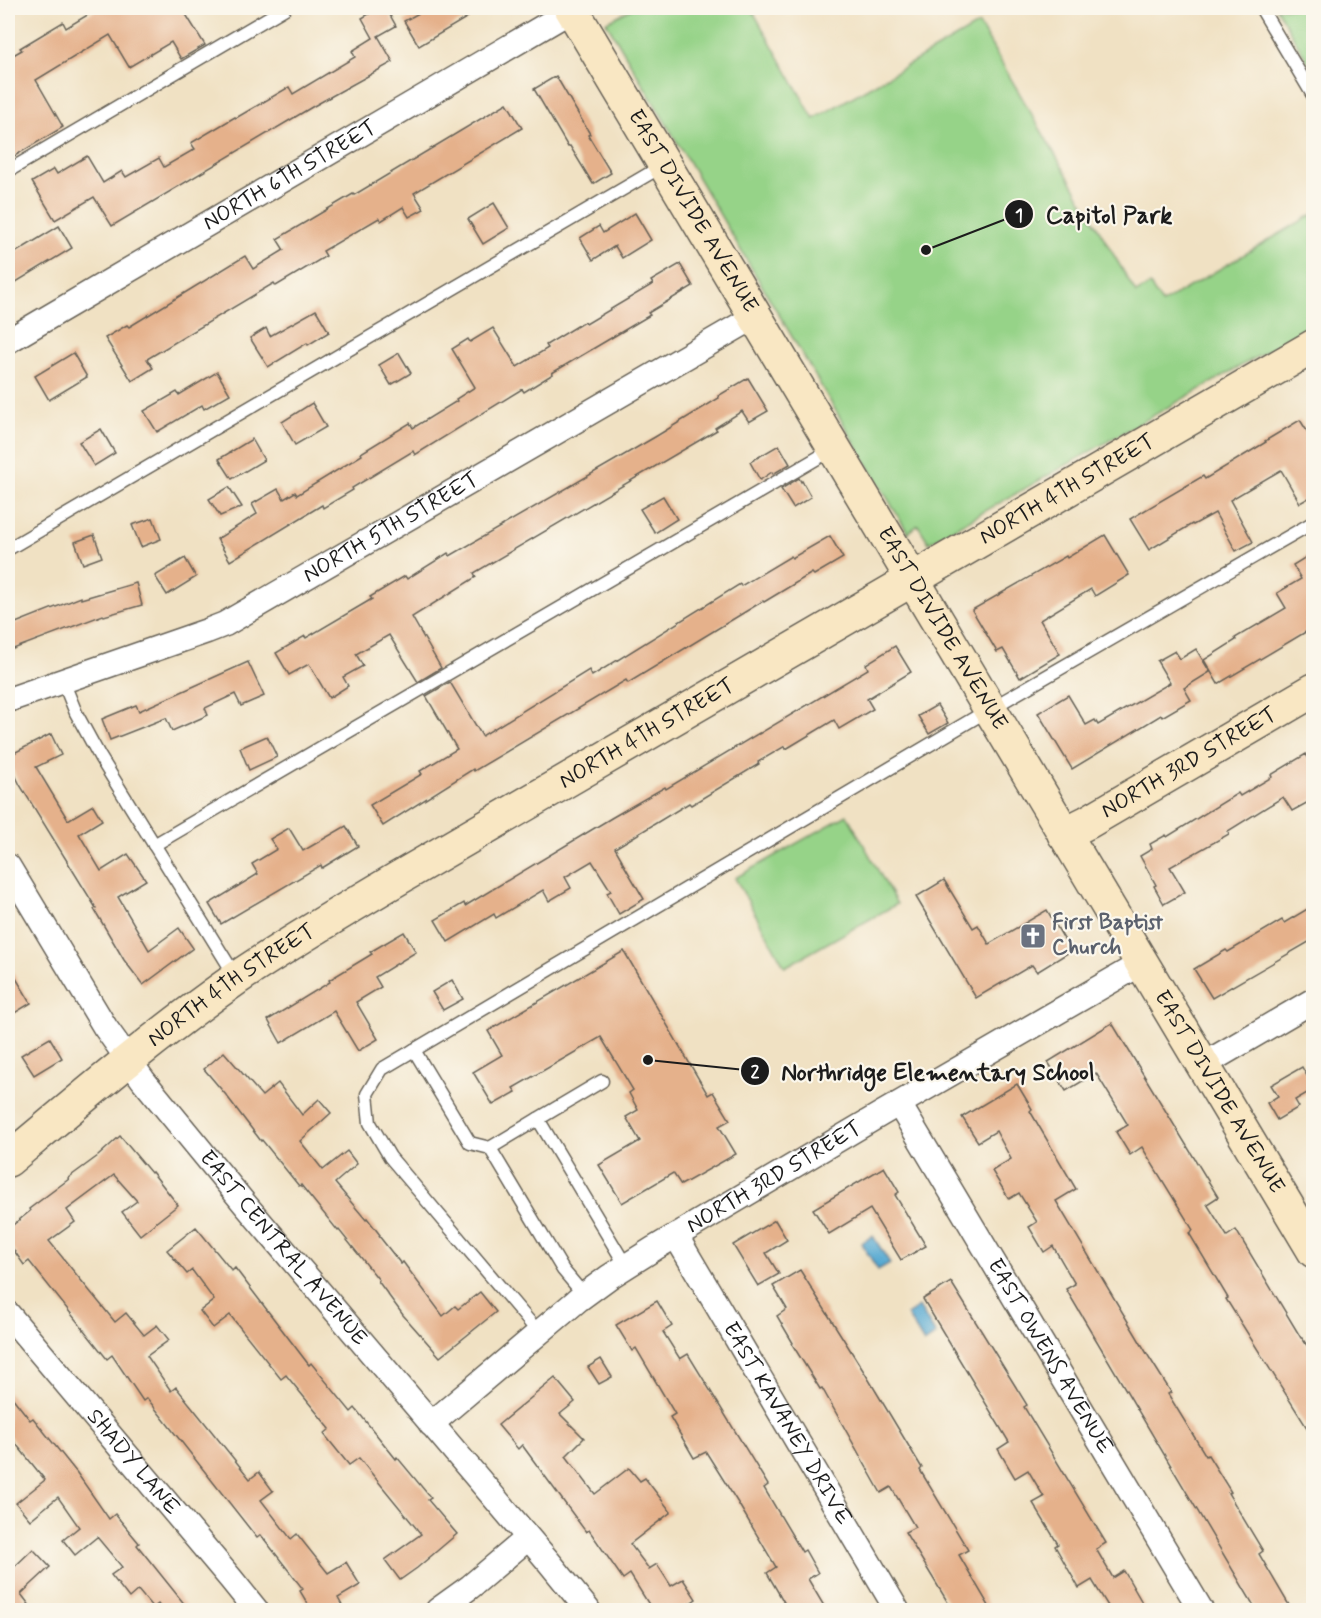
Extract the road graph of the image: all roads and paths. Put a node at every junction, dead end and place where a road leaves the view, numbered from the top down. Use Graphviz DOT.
graph roads {
  1 [pos="285,8"];
  2 [pos="572,8"];
  3 [pos="1261,8"];
  4 [pos="1314,97"];
  5 [pos="665,165"];
  6 [pos="8,171"];
  7 [pos="756,316"];
  8 [pos="8,341"];
  9 [pos="1314,346"];
  10 [pos="834,448"];
  11 [pos="1314,522"];
  12 [pos="8,549"];
  13 [pos="912,579"];
  14 [pos="63,681"];
  15 [pos="1314,690"];
  16 [pos="8,700"];
  17 [pos="990,709"];
  18 [pos="1064,834"];
  19 [pos="154,845"];
  20 [pos="8,866"];
  21 [pos="1142,963"];
  22 [pos="237,979"];
  23 [pos="1314,1000"];
  24 [pos="414,1050"];
  25 [pos="128,1060"];
  26 [pos="1203,1065"];
  27 [pos="602,1081"];
  28 [pos="899,1104"];
  29 [pos="538,1119"];
  30 [pos="490,1148"];
  31 [pos="8,1161"];
  32 [pos="676,1236"];
  33 [pos="1314,1251"];
  34 [pos="626,1266"];
  35 [pos="584,1295"];
  36 [pos="8,1314"];
  37 [pos="538,1333"];
  38 [pos="431,1424"];
  39 [pos="528,1538"];
  40 [pos="256,1611"];
  41 [pos="438,1611"];
  42 [pos="588,1611"];
  43 [pos="897,1611"];
  44 [pos="1201,1611"];
  1 -- 6 [label="lane"];
  2 -- 5 [label="street, EAST DIVIDE AVENUE"];
  2 -- 8 [label="street, NORTH 6TH STREET"];
  3 -- 4 [label="lane"];
  5 -- 7 [label="street, EAST DIVIDE AVENUE"];
  5 -- 12 [label="lane"];
  7 -- 10 [label="street, EAST DIVIDE AVENUE"];
  7 -- 14 [label="street, NORTH 5TH STREET"];
  9 -- 13 [label="street, NORTH 4TH STREET"];
  10 -- 13 [label="street, EAST DIVIDE AVENUE"];
  10 -- 19 [label="lane"];
  11 -- 17 [label="lane"];
  13 -- 17 [label="street, EAST DIVIDE AVENUE"];
  13 -- 22 [label="street, NORTH 4TH STREET"];
  14 -- 16 [label="street, NORTH 5TH STREET"];
  14 -- 19 [label="lane"];
  15 -- 18 [label="street, NORTH 3RD STREET"];
  17 -- 18 [label="street, EAST DIVIDE AVENUE"];
  17 -- 24 [label="lane"];
  18 -- 21 [label="street, EAST DIVIDE AVENUE"];
  19 -- 22 [label="lane"];
  20 -- 25 [label="street, EAST CENTRAL AVENUE"];
  21 -- 26 [label="street, EAST DIVIDE AVENUE"];
  21 -- 28 [label="street, NORTH 3RD STREET"];
  22 -- 25 [label="street, NORTH 4TH STREET"];
  23 -- 26 [label="street"];
  24 -- 30 [label="lane"];
  24 -- 37 [label="lane"];
  25 -- 31 [label="street, NORTH 4TH STREET"];
  25 -- 38 [label="street, EAST CENTRAL AVENUE"];
  26 -- 33 [label="street, EAST DIVIDE AVENUE"];
  27 -- 29 [label="lane"];
  28 -- 32 [label="street, NORTH 3RD STREET"];
  28 -- 44 [label="street, EAST OWENS AVENUE"];
  29 -- 30 [label="lane"];
  29 -- 34 [label="lane"];
  30 -- 35 [label="lane"];
  32 -- 34 [label="street, NORTH 3RD STREET"];
  32 -- 43 [label="street, EAST KAVANEY DRIVE"];
  34 -- 35 [label="street, NORTH 3RD STREET"];
  35 -- 37 [label="street, NORTH 3RD STREET"];
  36 -- 40 [label="street, SHADY LANE"];
  37 -- 38 [label="street, NORTH 3RD STREET"];
  38 -- 39 [label="street, EAST CENTRAL AVENUE"];
  39 -- 41 [label="street"];
  39 -- 42 [label="street, EAST CENTRAL AVENUE"];
}
